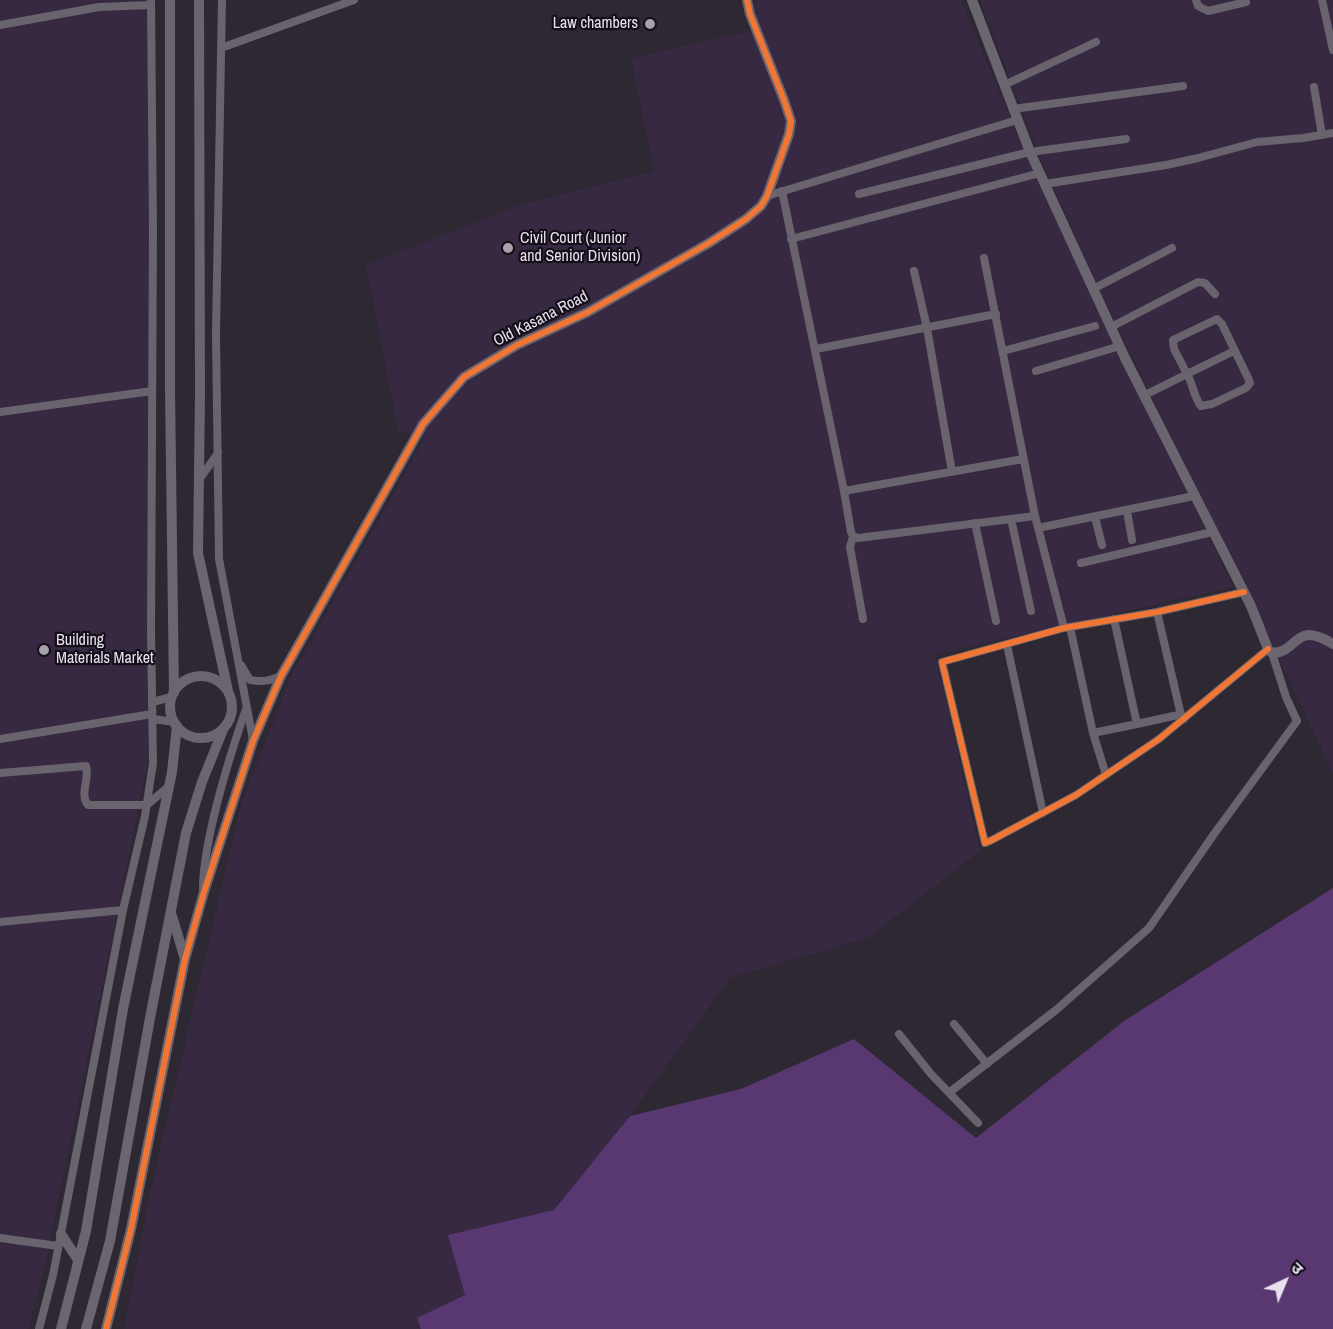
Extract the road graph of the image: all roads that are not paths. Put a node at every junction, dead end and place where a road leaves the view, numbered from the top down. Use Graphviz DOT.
graph roads {
  1 [pos="170,0"];
  2 [pos="199,0"];
  3 [pos="222,0"];
  4 [pos="354,0"];
  5 [pos="747,0"];
  6 [pos="972,0"];
  7 [pos="1196,0"];
  8 [pos="1322,0"];
  9 [pos="151,2"];
  10 [pos="1246,2"];
  11 [pos="0,25"];
  12 [pos="1096,42"];
  13 [pos="221,48"];
  14 [pos="1333,50"];
  15 [pos="1005,85"];
  16 [pos="1183,86"];
  17 [pos="1314,87"];
  18 [pos="1015,115"];
  19 [pos="1333,133"];
  20 [pos="1322,135"];
  21 [pos="1126,138"];
  22 [pos="1030,152"];
  23 [pos="1043,179"];
  24 [pos="782,191"];
  25 [pos="859,194"];
  26 [pos="767,196"];
  27 [pos="790,239"];
  28 [pos="1172,248"];
  29 [pos="984,258"];
  30 [pos="914,271"];
  31 [pos="1094,289"];
  32 [pos="1215,294"];
  33 [pos="996,314"];
  34 [pos="1095,326"];
  35 [pos="1111,327"];
  36 [pos="927,328"];
  37 [pos="1119,346"];
  38 [pos="816,349"];
  39 [pos="1003,351"];
  40 [pos="1234,351"];
  41 [pos="1036,371"];
  42 [pos="1188,374"];
  43 [pos="152,391"];
  44 [pos="1145,396"];
  45 [pos="0,412"];
  46 [pos="219,453"];
  47 [pos="1023,459"];
  48 [pos="952,472"];
  49 [pos="199,480"];
  50 [pos="844,491"];
  51 [pos="1194,496"];
  52 [pos="1127,511"];
  53 [pos="1035,516"];
  54 [pos="1095,518"];
  55 [pos="1011,519"];
  56 [pos="975,523"];
  57 [pos="1038,528"];
  58 [pos="1212,531"];
  59 [pos="852,536"];
  60 [pos="1132,540"];
  61 [pos="1102,545"];
  62 [pos="1081,563"];
  63 [pos="1244,592"];
  64 [pos="1031,611"];
  65 [pos="1156,612"];
  66 [pos="863,619"];
  67 [pos="1114,620"];
  68 [pos="996,621"];
  69 [pos="1067,628"];
  70 [pos="1333,644"];
  71 [pos="1007,645"];
  72 [pos="1270,651"];
  73 [pos="237,657"];
  74 [pos="281,676"];
  75 [pos="228,691"];
  76 [pos="173,695"];
  77 [pos="152,702"];
  78 [pos="246,709"];
  79 [pos="152,717"];
  80 [pos="1183,717"];
  81 [pos="176,724"];
  82 [pos="1137,724"];
  83 [pos="223,730"];
  84 [pos="1093,733"];
  85 [pos="0,739"];
  86 [pos="253,741"];
  87 [pos="0,773"];
  88 [pos="1106,775"];
  89 [pos="169,786"];
  90 [pos="147,805"];
  91 [pos="1043,813"];
  92 [pos="204,892"];
  93 [pos="123,910"];
  94 [pos="171,910"];
  95 [pos="0,922"];
  96 [pos="185,959"];
  97 [pos="954,1024"];
  98 [pos="899,1034"];
  99 [pos="987,1064"];
  100 [pos="950,1092"];
  101 [pos="978,1123"];
  102 [pos="61,1234"];
  103 [pos="0,1238"];
  104 [pos="58,1246"];
  105 [pos="78,1260"];
  106 [pos="39,1329"];
  107 [pos="61,1329"];
  108 [pos="87,1329"];
  109 [pos="106,1329"];
  1 -- 76 [label="main road"];
  2 -- 49 [label="main road"];
  3 -- 13 [label="street"];
  4 -- 13 [label="street"];
  5 -- 26 [label="main road, Old Kasana Road"];
  6 -- 15 [label="main road"];
  7 -- 10 [label="street"];
  8 -- 14 [label="street"];
  9 -- 11 [label="street"];
  9 -- 43 [label="street"];
  12 -- 15 [label="street"];
  13 -- 46 [label="street"];
  15 -- 18 [label="main road"];
  16 -- 18 [label="street"];
  17 -- 20 [label="street"];
  18 -- 22 [label="main road"];
  18 -- 24 [label="street"];
  19 -- 20 [label="street"];
  20 -- 23 [label="street"];
  21 -- 22 [label="street"];
  22 -- 23 [label="main road"];
  22 -- 25 [label="street"];
  23 -- 27 [label="street"];
  23 -- 31 [label="main road"];
  24 -- 26 [label="street"];
  24 -- 27 [label="street"];
  26 -- 74 [label="main road, Old Kasana Road"];
  27 -- 38 [label="street"];
  28 -- 31 [label="street"];
  29 -- 33 [label="street"];
  30 -- 36 [label="street"];
  31 -- 35 [label="main road"];
  32 -- 35 [label="street"];
  33 -- 36 [label="street"];
  33 -- 39 [label="street"];
  34 -- 39 [label="street"];
  35 -- 37 [label="main road"];
  36 -- 38 [label="street"];
  36 -- 48 [label="street"];
  37 -- 41 [label="street"];
  37 -- 44 [label="main road"];
  38 -- 50 [label="street"];
  39 -- 47 [label="street"];
  40 -- 42 [label="street"];
  40 -- 42 [label="street"];
  40 -- 42 [label="street"];
  42 -- 44 [label="street"];
  43 -- 45 [label="street"];
  43 -- 77 [label="street"];
  44 -- 51 [label="main road"];
  46 -- 49 [label="street"];
  46 -- 73 [label="street"];
  47 -- 48 [label="street"];
  47 -- 53 [label="street"];
  48 -- 50 [label="street"];
  49 -- 75 [label="main road"];
  50 -- 59 [label="street"];
  51 -- 52 [label="street"];
  51 -- 58 [label="main road"];
  52 -- 54 [label="street"];
  52 -- 60 [label="street"];
  53 -- 55 [label="street"];
  53 -- 57 [label="street"];
  54 -- 57 [label="street"];
  54 -- 61 [label="street"];
  55 -- 56 [label="street"];
  55 -- 64 [label="street"];
  56 -- 59 [label="street"];
  56 -- 68 [label="street"];
  57 -- 69 [label="street"];
  58 -- 62 [label="street"];
  58 -- 63 [label="main road"];
  59 -- 66 [label="street"];
  63 -- 65 [label="street"];
  63 -- 72 [label="main road"];
  65 -- 67 [label="street"];
  65 -- 80 [label="street"];
  67 -- 69 [label="street"];
  67 -- 82 [label="street"];
  69 -- 71 [label="street"];
  69 -- 84 [label="street"];
  70 -- 72 [label="main road"];
  71 -- 91 [label="street"];
  71 -- 91 [label="street"];
  72 -- 80 [label="street"];
  72 -- 99 [label="street"];
  73 -- 74 [label="street"];
  73 -- 78 [label="street"];
  74 -- 86 [label="main road, Old Kasana Road"];
  75 -- 76 [label="main road"];
  75 -- 83 [label="main road"];
  76 -- 77 [label="street"];
  76 -- 81 [label="main road"];
  77 -- 79 [label="street"];
  78 -- 86 [label="street"];
  78 -- 92 [label="street"];
  79 -- 81 [label="street"];
  79 -- 85 [label="street"];
  79 -- 90 [label="street"];
  80 -- 82 [label="street"];
  80 -- 88 [label="street"];
  81 -- 83 [label="main road"];
  81 -- 89 [label="main road"];
  82 -- 84 [label="street"];
  83 -- 94 [label="main road"];
  84 -- 88 [label="street"];
  86 -- 92 [label="main road, Old Kasana Road"];
  87 -- 90 [label="street"];
  88 -- 91 [label="street"];
  89 -- 90 [label="street"];
  89 -- 105 [label="main road"];
  90 -- 93 [label="street"];
  92 -- 96 [label="main road, Old Kasana Road"];
  93 -- 95 [label="street"];
  93 -- 102 [label="street"];
  94 -- 96 [label="main road"];
  94 -- 108 [label="main road"];
  96 -- 109 [label="main road, Old Kasana Road"];
  97 -- 99 [label="street"];
  98 -- 100 [label="street"];
  99 -- 100 [label="street"];
  100 -- 101 [label="street"];
  102 -- 104 [label="street"];
  102 -- 105 [label="main road"];
  103 -- 104 [label="street"];
  104 -- 106 [label="street"];
  105 -- 107 [label="main road"];
}
